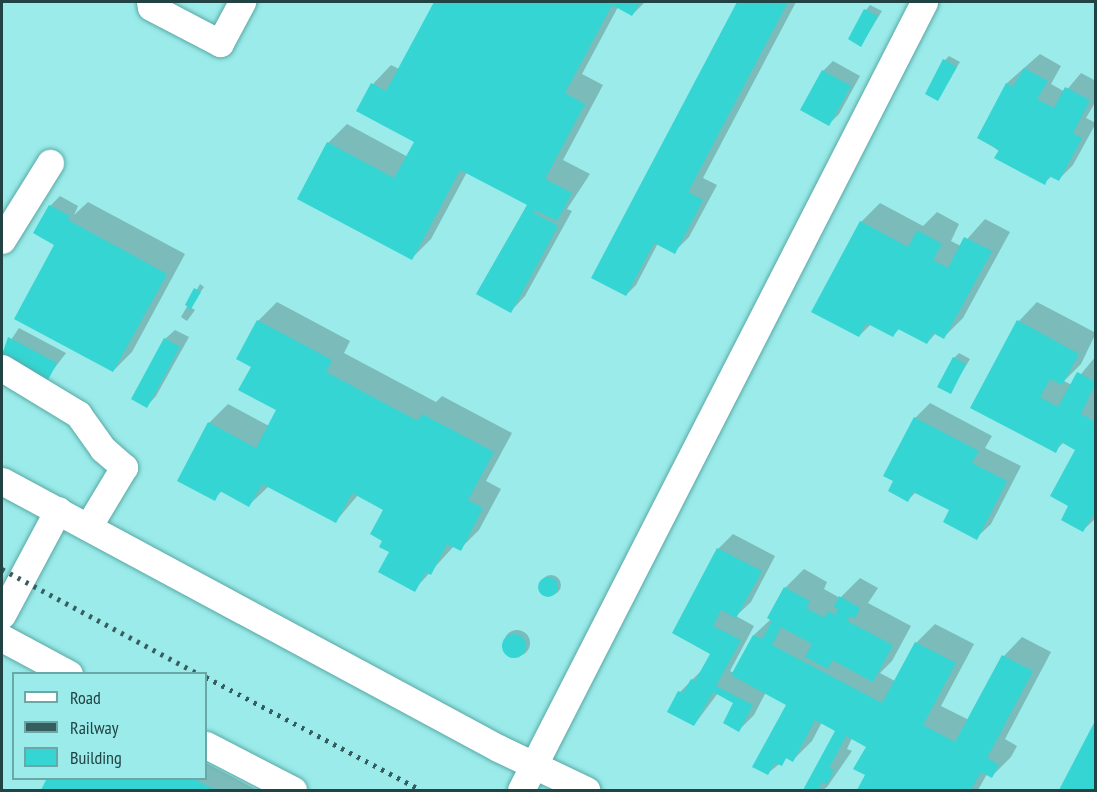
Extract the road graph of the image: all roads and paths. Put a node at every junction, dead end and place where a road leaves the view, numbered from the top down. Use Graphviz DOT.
graph roads {
  1 [pos="150,2"];
  2 [pos="242,2"];
  3 [pos="924,2"];
  4 [pos="50,163"];
  5 [pos="2,240"];
  6 [pos="2,368"];
  7 [pos="2,481"];
  8 [pos="58,510"];
  9 [pos="88,527"];
  10 [pos="2,615"];
  11 [pos="2,638"];
  12 [pos="65,672"];
  13 [pos="207,746"];
  14 [pos="534,766"];
  15 [pos="293,790"];
  16 [pos="521,790"];
  17 [pos="586,790"];
  1 -- 2 [label="lane"];
  3 -- 14 [label="lane"];
  4 -- 5 [label="lane"];
  6 -- 9 [label="lane"];
  7 -- 8 [label="lane"];
  8 -- 9 [label="lane"];
  8 -- 10 [label="lane"];
  9 -- 14 [label="lane"];
  11 -- 12 [label="lane"];
  13 -- 15 [label="lane"];
  14 -- 16 [label="lane"];
  14 -- 17 [label="lane"];
}
